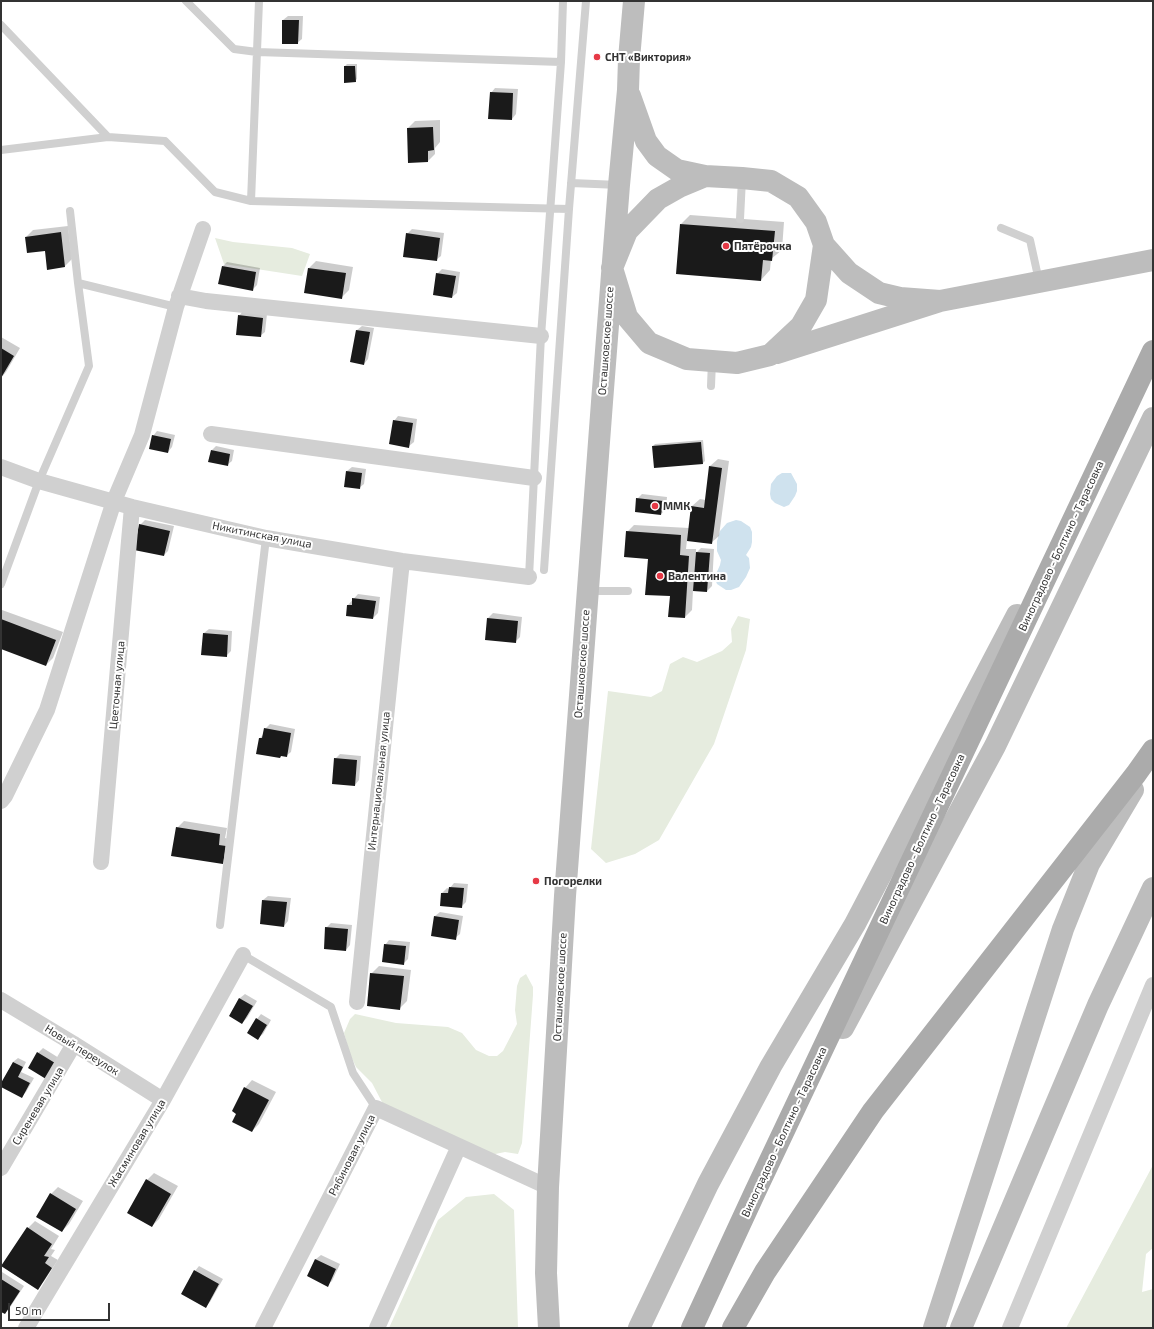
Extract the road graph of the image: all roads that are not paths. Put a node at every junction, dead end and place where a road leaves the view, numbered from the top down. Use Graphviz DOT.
graph roads {
  1 [pos="186,1"];
  2 [pos="260,1"];
  3 [pos="563,1"];
  4 [pos="586,1"];
  5 [pos="634,1"];
  6 [pos="1,25"];
  7 [pos="257,52"];
  8 [pos="561,62"];
  9 [pos="628,90"];
  10 [pos="108,137"];
  11 [pos="1,150"];
  12 [pos="705,176"];
  13 [pos="742,178"];
  14 [pos="572,182"];
  15 [pos="619,185"];
  16 [pos="251,201"];
  17 [pos="550,208"];
  18 [pos="569,209"];
  19 [pos="70,211"];
  20 [pos="740,219"];
  21 [pos="1001,228"];
  22 [pos="203,229"];
  23 [pos="824,245"];
  24 [pos="1153,260"];
  25 [pos="612,268"];
  26 [pos="1039,282"];
  27 [pos="78,283"];
  28 [pos="940,301"];
  29 [pos="177,302"];
  30 [pos="541,336"];
  31 [pos="770,355"];
  32 [pos="1150,356"];
  33 [pos="712,361"];
  34 [pos="711,386"];
  35 [pos="1153,418"];
  36 [pos="211,434"];
  37 [pos="1,467"];
  38 [pos="534,478"];
  39 [pos="39,481"];
  40 [pos="114,501"];
  41 [pos="132,507"];
  42 [pos="266,538"];
  43 [pos="402,560"];
  44 [pos="544,570"];
  45 [pos="528,576"];
  46 [pos="1,584"];
  47 [pos="587,591"];
  48 [pos="628,591"];
  49 [pos="1153,750"];
  50 [pos="1153,757"];
  51 [pos="1,801"];
  52 [pos="101,862"];
  53 [pos="1153,888"];
  54 [pos="220,926"];
  55 [pos="244,955"];
  56 [pos="1153,985"];
  57 [pos="1,1000"];
  58 [pos="357,1002"];
  59 [pos="74,1044"];
  60 [pos="163,1100"];
  61 [pos="376,1108"];
  62 [pos="459,1146"];
  63 [pos="1,1168"];
  64 [pos="548,1187"];
  65 [pos="755,1192"];
  66 [pos="26,1328"];
  67 [pos="263,1328"];
  68 [pos="377,1328"];
  69 [pos="550,1328"];
  70 [pos="639,1328"];
  71 [pos="692,1328"];
  72 [pos="733,1328"];
  73 [pos="934,1328"];
  74 [pos="961,1328"];
  75 [pos="1010,1328"];
  1 -- 7 [label="lane"];
  2 -- 7 [label="lane"];
  3 -- 8 [label="lane"];
  4 -- 14 [label="lane"];
  5 -- 9 [label="main road, Осташковское шоссе"];
  6 -- 10 [label="lane"];
  7 -- 8 [label="lane"];
  7 -- 16 [label="lane"];
  8 -- 17 [label="lane"];
  9 -- 12 [label="main road"];
  9 -- 15 [label="main road, Осташковское шоссе"];
  10 -- 11 [label="lane"];
  10 -- 16 [label="lane"];
  12 -- 13 [label="main road"];
  12 -- 25 [label="main road"];
  13 -- 20 [label="lane"];
  13 -- 23 [label="main road"];
  14 -- 15 [label="lane"];
  14 -- 18 [label="lane"];
  15 -- 25 [label="main road, Осташковское шоссе"];
  16 -- 17 [label="lane"];
  17 -- 18 [label="lane"];
  17 -- 30 [label="lane"];
  18 -- 44 [label="lane"];
  19 -- 27 [label="lane"];
  21 -- 26 [label="lane"];
  22 -- 29 [label="street"];
  23 -- 28 [label="main road"];
  23 -- 31 [label="main road"];
  24 -- 26 [label="main road"];
  25 -- 33 [label="main road"];
  25 -- 47 [label="main road, Осташковское шоссе"];
  26 -- 28 [label="main road"];
  27 -- 29 [label="lane"];
  27 -- 39 [label="lane"];
  28 -- 31 [label="main road"];
  29 -- 30 [label="street"];
  29 -- 40 [label="street"];
  30 -- 38 [label="lane"];
  31 -- 33 [label="main road"];
  32 -- 65 [label="main road, Виноградово - Болтино - Тарасовка"];
  32 -- 70 [label="main road"];
  33 -- 34 [label="lane"];
  35 -- 65 [label="main road"];
  36 -- 38 [label="street"];
  37 -- 39 [label="street, Никитинская улица"];
  38 -- 45 [label="lane"];
  39 -- 40 [label="street, Никитинская улица"];
  39 -- 46 [label="lane"];
  40 -- 41 [label="street, Никитинская улица"];
  40 -- 51 [label="street"];
  41 -- 42 [label="street, Никитинская улица"];
  41 -- 52 [label="street, Цветочная улица"];
  42 -- 43 [label="street, Никитинская улица"];
  42 -- 54 [label="lane"];
  43 -- 45 [label="street, Никитинская улица"];
  43 -- 58 [label="street, Интернациональная улица"];
  47 -- 48 [label="lane"];
  47 -- 64 [label="main road, Осташковское шоссе"];
  49 -- 72 [label="main road"];
  50 -- 73 [label="main road"];
  53 -- 74 [label="main road"];
  55 -- 60 [label="street, Жасминовая улица"];
  55 -- 61 [label="lane"];
  56 -- 75 [label="street"];
  57 -- 59 [label="street, Новый переулок"];
  59 -- 60 [label="street, Новый переулок"];
  59 -- 63 [label="street, Сиреневая улица"];
  60 -- 66 [label="street, Жасминовая улица"];
  61 -- 62 [label="street, Рябиновая улица"];
  61 -- 67 [label="street, Рябиновая улица"];
  62 -- 64 [label="street, Рябиновая улица"];
  62 -- 68 [label="street"];
  64 -- 69 [label="main road, Осташковское шоссе"];
  65 -- 71 [label="main road, Виноградово - Болтино - Тарасовка"];
}
